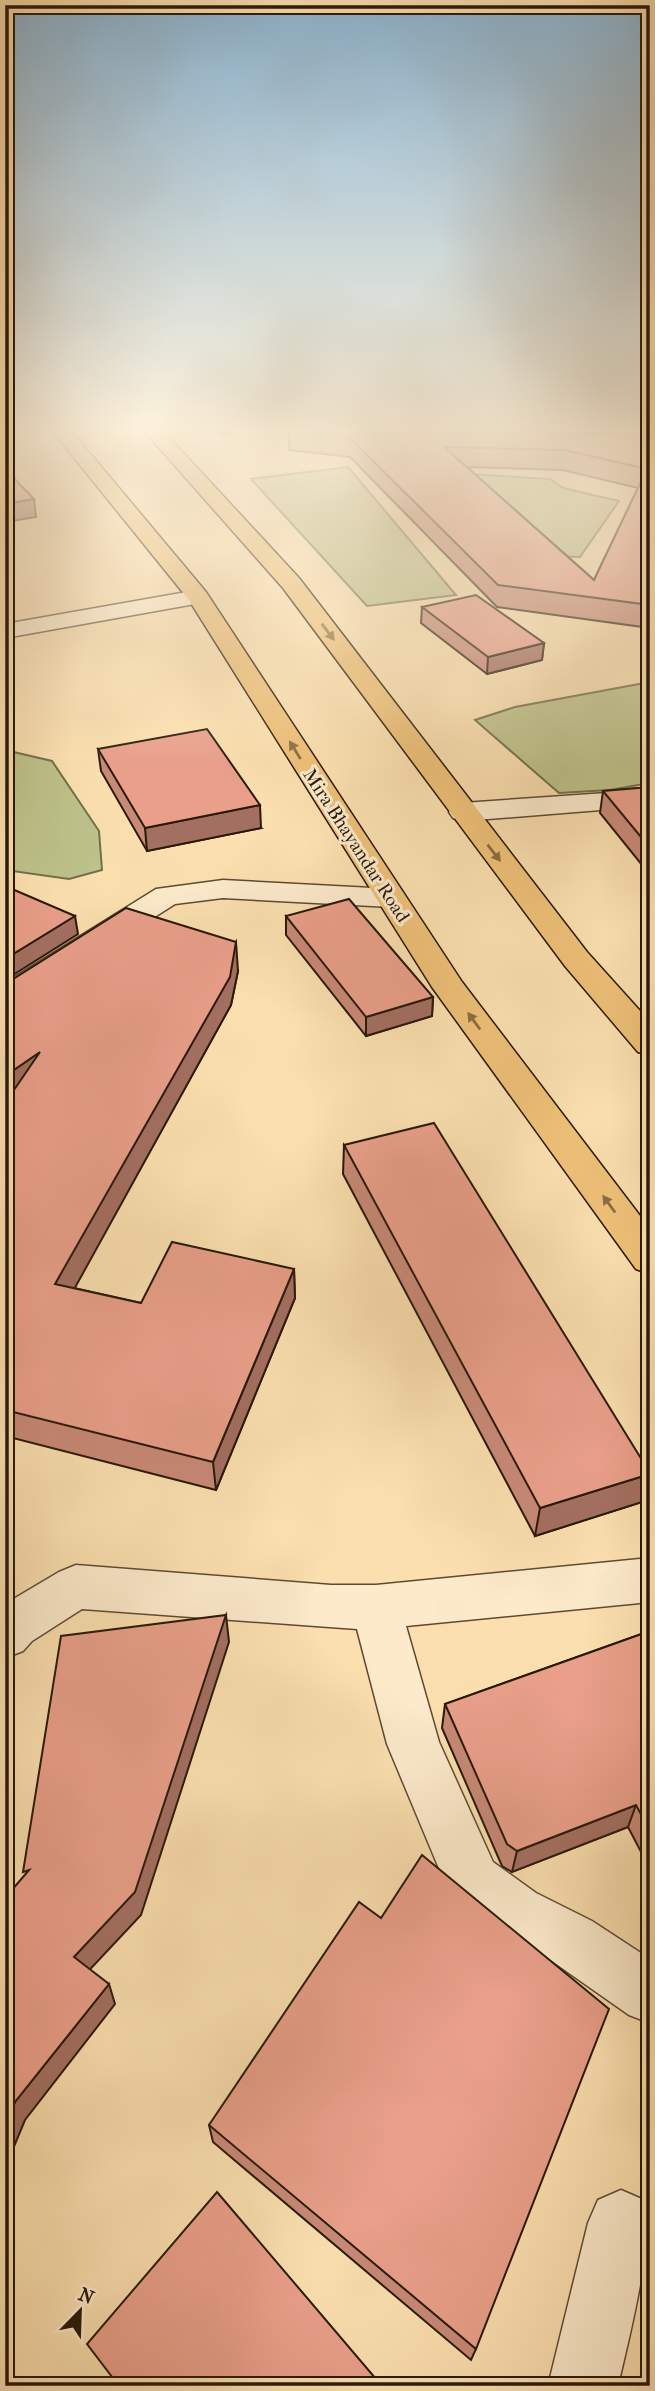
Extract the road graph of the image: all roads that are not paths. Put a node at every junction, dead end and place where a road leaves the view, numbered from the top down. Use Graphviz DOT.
graph roads {
  1 [pos="155,545"];
  2 [pos="256,545"];
  3 [pos="198,597"];
  4 [pos="5,631"];
  5 [pos="650,798"];
  6 [pos="463,812"];
  7 [pos="391,898"];
  8 [pos="5,998"];
  9 [pos="650,1044"];
  10 [pos="650,1259"];
  11 [pos="650,1580"];
  12 [pos="376,1607"];
  13 [pos="5,1635"];
  14 [pos="650,1994"];
  15 [pos="621,2223"];
  16 [pos="583,2386"];
  1 -- 3 [label="main road, Mira Bhayandar Road"];
  2 -- 6 [label="main road, one-way"];
  3 -- 4 [label="street"];
  7 -- 3 [label="main road, Mira Bhayandar Road, one-way"];
  5 -- 6 [label="street"];
  6 -- 9 [label="main road, one-way"];
  7 -- 8 [label="street"];
  10 -- 7 [label="main road, Mira Bhayandar Road, one-way"];
  11 -- 12 [label="street"];
  12 -- 13 [label="street"];
  12 -- 14 [label="street"];
  15 -- 16 [label="street"];
}
